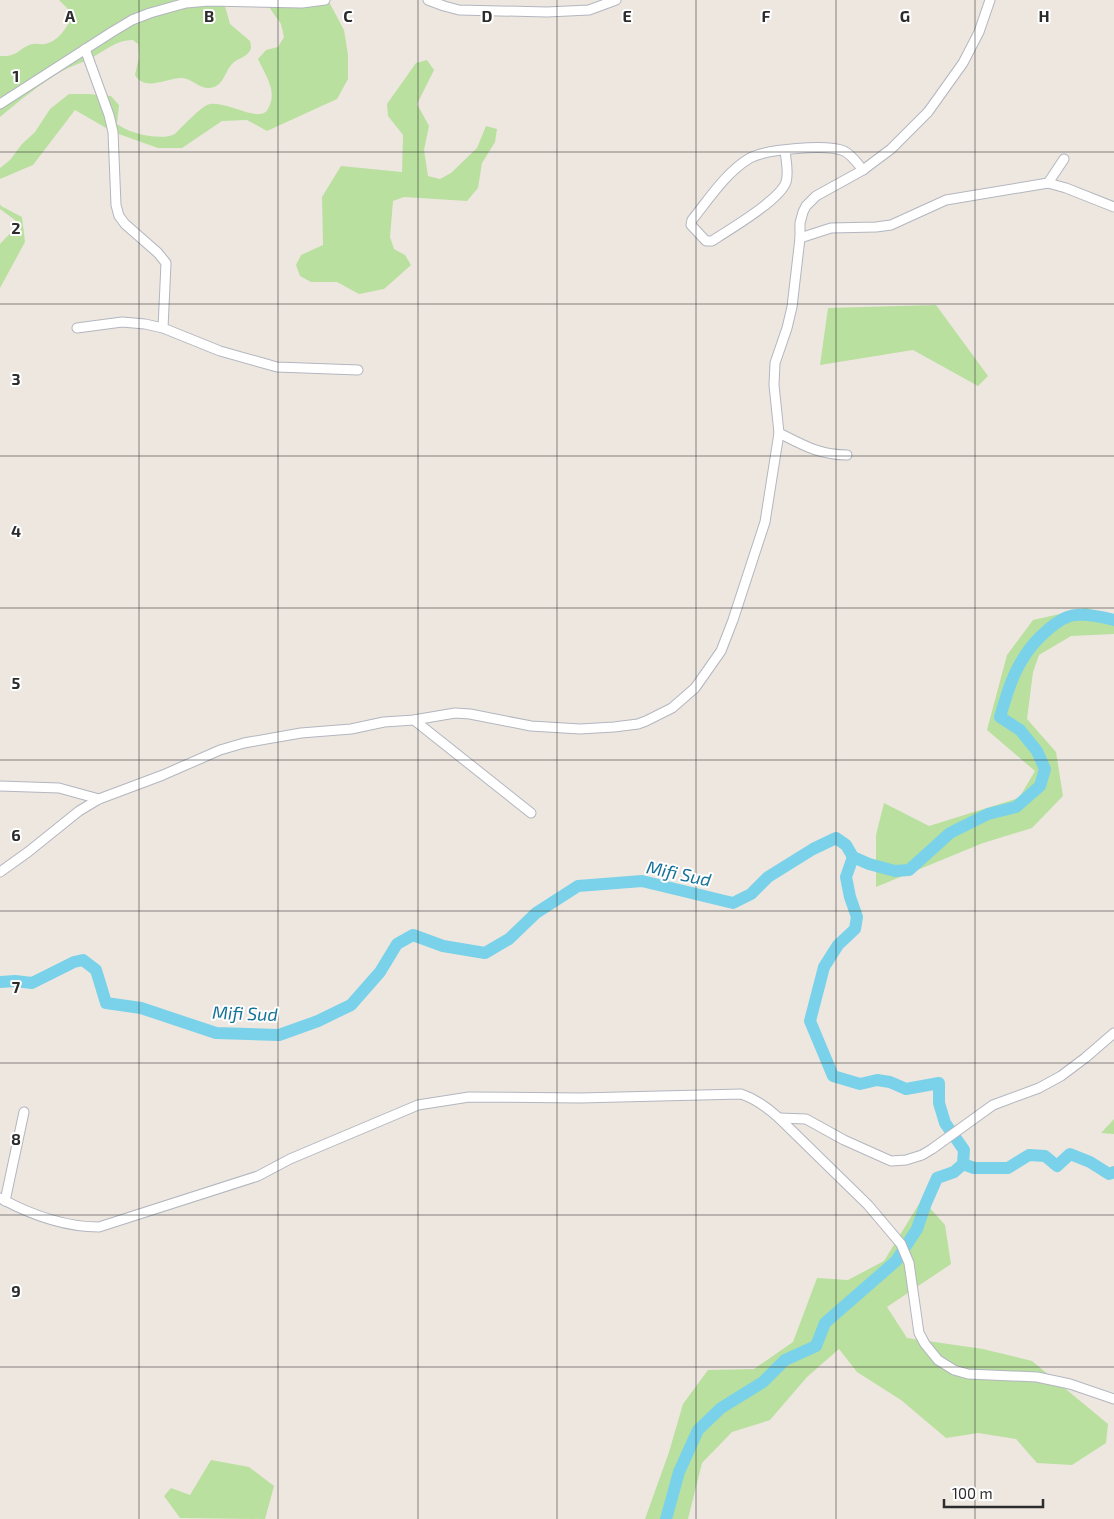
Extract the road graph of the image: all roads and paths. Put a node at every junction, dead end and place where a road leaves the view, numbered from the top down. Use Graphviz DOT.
graph roads {
  1 [pos="325,0"];
  2 [pos="428,0"];
  3 [pos="616,0"];
  4 [pos="990,0"];
  5 [pos="85,49"];
  6 [pos="0,104"];
  7 [pos="784,150"];
  8 [pos="1064,159"];
  9 [pos="864,170"];
  10 [pos="1048,183"];
  11 [pos="1114,207"];
  12 [pos="800,238"];
  13 [pos="77,328"];
  14 [pos="164,328"];
  15 [pos="358,370"];
  16 [pos="779,433"];
  17 [pos="847,455"];
  18 [pos="414,720"];
  19 [pos="0,786"];
  20 [pos="99,799"];
  21 [pos="531,813"];
  22 [pos="0,872"];
  23 [pos="1114,1033"];
  24 [pos="24,1112"];
  25 [pos="779,1118"];
  26 [pos="3,1200"];
  27 [pos="1114,1398"];
  1 -- 5 [label="street"];
  2 -- 3 [label="street"];
  4 -- 9 [label="street"];
  5 -- 6 [label="street"];
  5 -- 14 [label="street"];
  7 -- 7 [label="street"];
  7 -- 9 [label="street"];
  8 -- 10 [label="street"];
  9 -- 12 [label="street"];
  10 -- 11 [label="street"];
  10 -- 12 [label="street"];
  12 -- 16 [label="street"];
  13 -- 14 [label="street"];
  14 -- 15 [label="street"];
  16 -- 17 [label="street"];
  16 -- 18 [label="street"];
  18 -- 20 [label="street"];
  18 -- 21 [label="street"];
  19 -- 20 [label="street"];
  20 -- 22 [label="street"];
  23 -- 25 [label="street"];
  24 -- 26 [label="street"];
  25 -- 26 [label="street"];
  25 -- 27 [label="street"];
}
